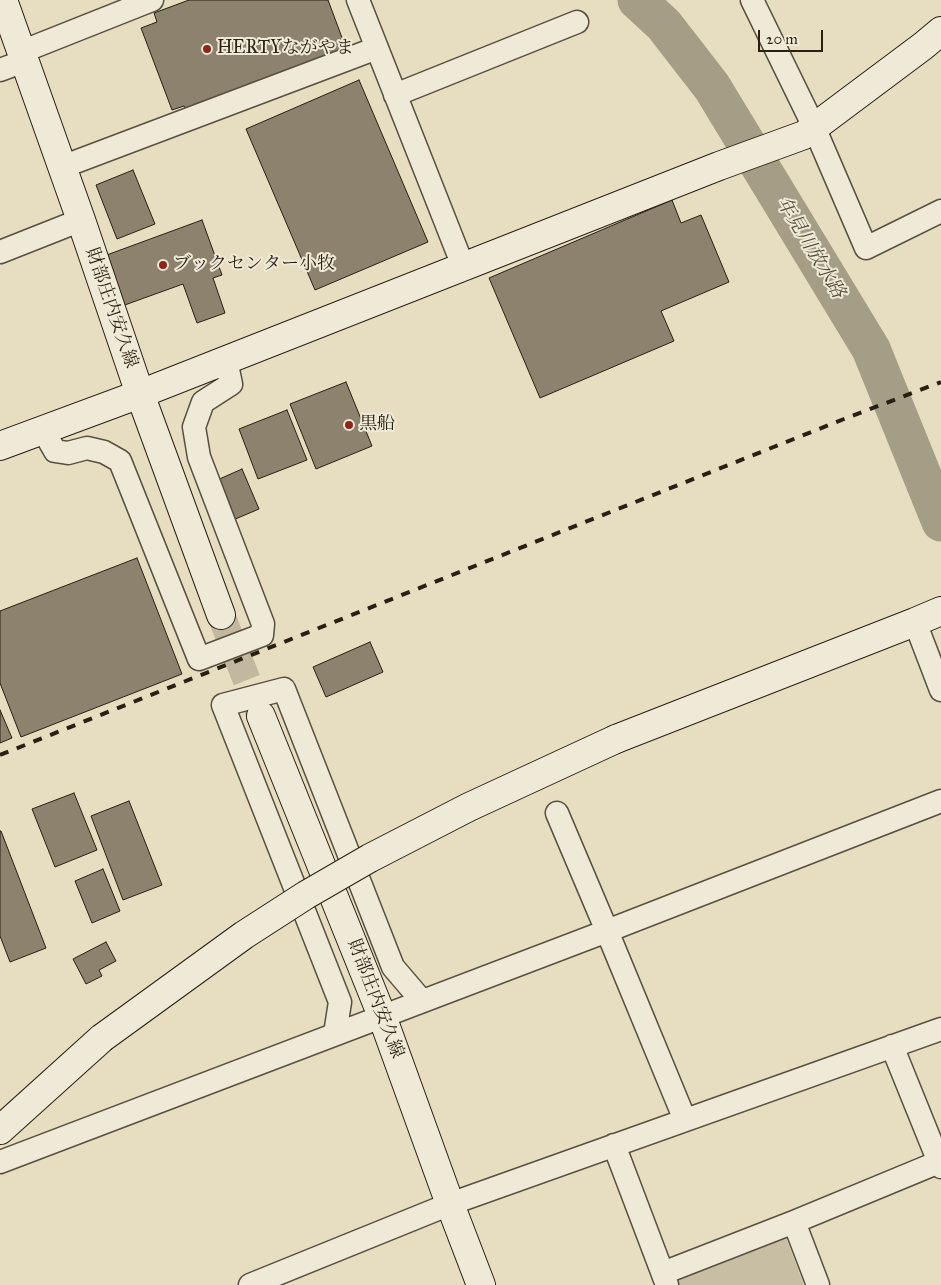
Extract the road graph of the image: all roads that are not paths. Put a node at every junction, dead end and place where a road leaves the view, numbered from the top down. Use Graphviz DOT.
graph roads {
  1 [pos="3,0"];
  2 [pos="152,0"];
  3 [pos="358,0"];
  4 [pos="752,0"];
  5 [pos="577,22"];
  6 [pos="941,30"];
  7 [pos="377,48"];
  8 [pos="15,61"];
  9 [pos="396,95"];
  10 [pos="809,131"];
  11 [pos="62,167"];
  12 [pos="941,211"];
  13 [pos="81,220"];
  14 [pos="0,252"];
  15 [pos="463,266"];
  16 [pos="226,360"];
  17 [pos="140,394"];
  18 [pos="43,430"];
  19 [pos="0,446"];
  20 [pos="221,615"];
  21 [pos="929,616"];
  22 [pos="941,690"];
  23 [pos="262,716"];
  24 [pos="941,801"];
  25 [pos="557,813"];
  26 [pos="607,931"];
  27 [pos="422,1001"];
  28 [pos="382,1016"];
  29 [pos="941,1029"];
  30 [pos="335,1034"];
  31 [pos="892,1046"];
  32 [pos="684,1120"];
  33 [pos="0,1130"];
  34 [pos="614,1145"];
  35 [pos="0,1162"];
  36 [pos="940,1165"];
  37 [pos="450,1204"];
  38 [pos="794,1222"];
  39 [pos="665,1279"];
  40 [pos="264,1282"];
  41 [pos="481,1285"];
  42 [pos="818,1285"];
  1 -- 8 [label="street, 財部庄内安久線"];
  2 -- 8 [label="street"];
  3 -- 7 [label="street"];
  4 -- 10 [label="street"];
  5 -- 9 [label="street"];
  6 -- 10 [label="street"];
  7 -- 9 [label="street"];
  7 -- 11 [label="street"];
  8 -- 11 [label="street, 財部庄内安久線"];
  9 -- 15 [label="street"];
  10 -- 12 [label="street"];
  10 -- 15 [label="street"];
  11 -- 13 [label="street, 財部庄内安久線"];
  13 -- 14 [label="street"];
  13 -- 17 [label="street, 財部庄内安久線"];
  15 -- 16 [label="street"];
  16 -- 17 [label="street"];
  16 -- 18 [label="street"];
  17 -- 18 [label="street"];
  17 -- 20 [label="street, 財部庄内安久線"];
  18 -- 19 [label="street"];
  21 -- 22 [label="street"];
  21 -- 33 [label="street, bridge"];
  23 -- 28 [label="street, 財部庄内安久線"];
  24 -- 26 [label="street"];
  25 -- 26 [label="street"];
  26 -- 27 [label="street"];
  26 -- 32 [label="street"];
  27 -- 28 [label="street"];
  27 -- 30 [label="street"];
  28 -- 30 [label="street"];
  28 -- 37 [label="street, 財部庄内安久線"];
  29 -- 31 [label="street"];
  30 -- 35 [label="street"];
  31 -- 32 [label="street"];
  31 -- 36 [label="street"];
  32 -- 34 [label="street"];
  34 -- 37 [label="street"];
  34 -- 39 [label="street"];
  36 -- 38 [label="street"];
  37 -- 40 [label="street"];
  37 -- 41 [label="street, 財部庄内安久線"];
  38 -- 39 [label="street"];
  38 -- 42 [label="street"];
}
